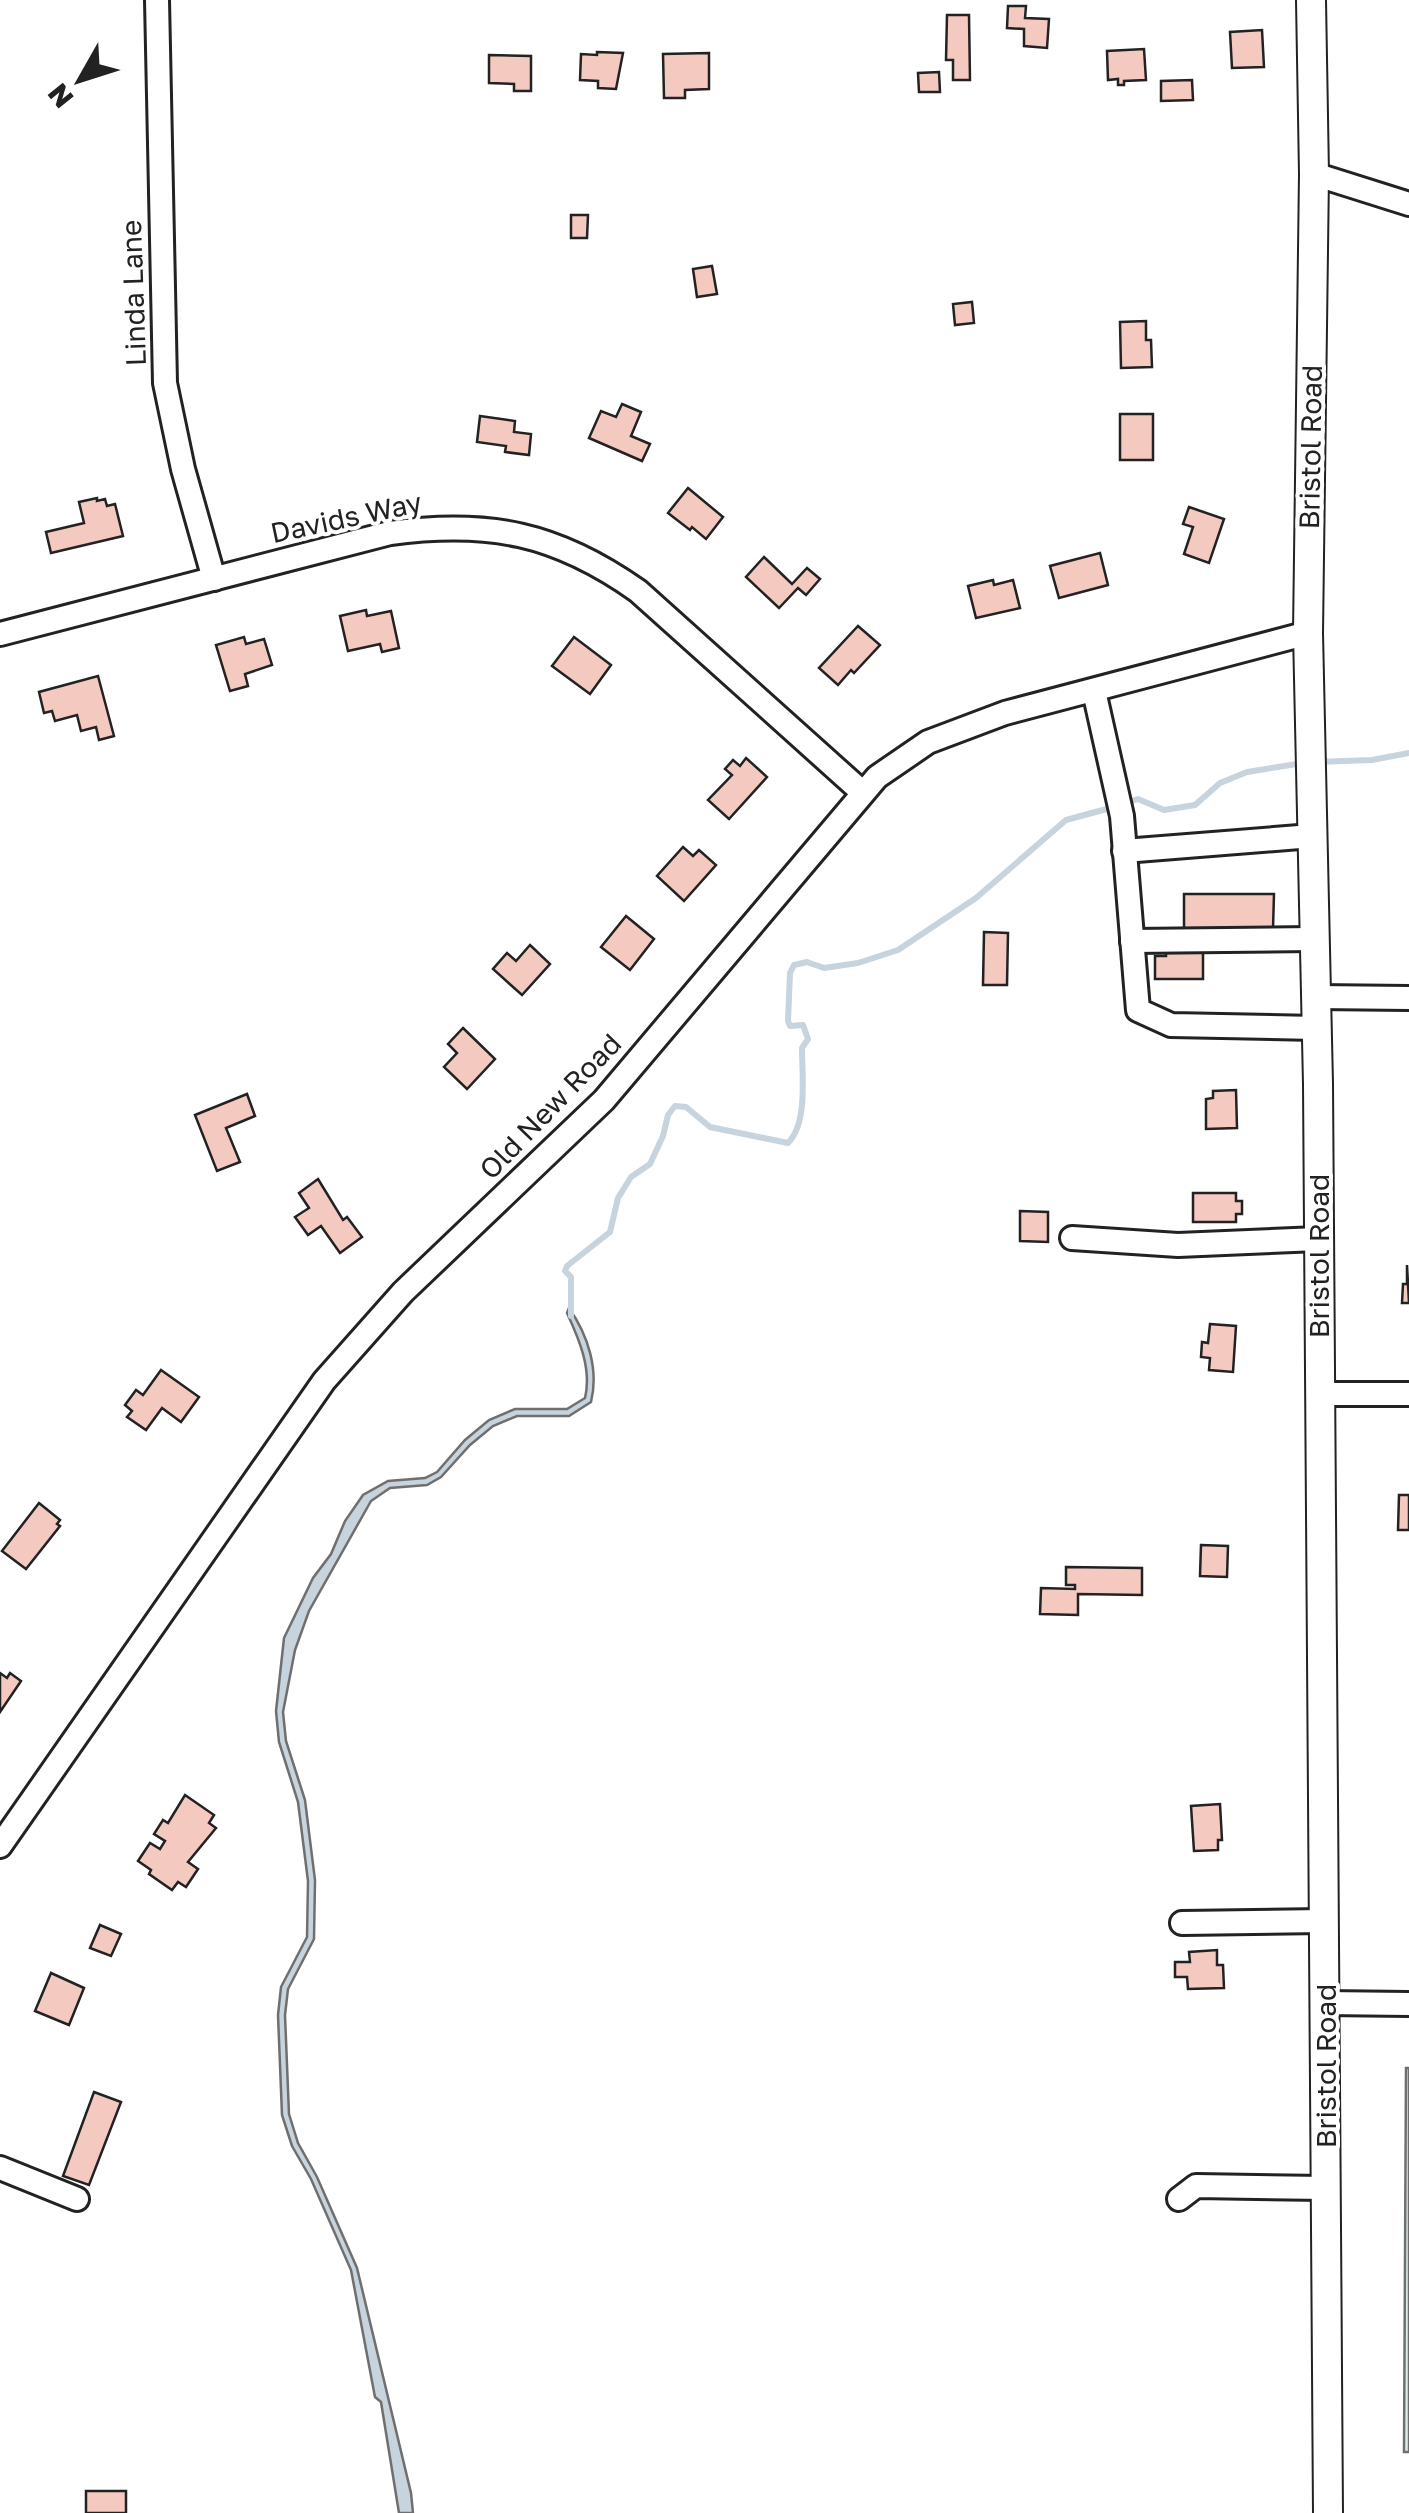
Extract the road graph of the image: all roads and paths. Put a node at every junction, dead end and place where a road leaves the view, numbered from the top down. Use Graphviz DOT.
graph roads {
  1 [pos="157,0"];
  2 [pos="1311,0"];
  3 [pos="1314,174"];
  4 [pos="1409,204"];
  5 [pos="214,579"];
  6 [pos="1308,633"];
  7 [pos="0,634"];
  8 [pos="1094,691"];
  9 [pos="862,792"];
  10 [pos="1312,836"];
  11 [pos="1124,850"];
  12 [pos="1314,939"];
  13 [pos="1132,941"];
  14 [pos="1316,997"];
  15 [pos="1409,998"];
  16 [pos="1316,1028"];
  17 [pos="1072,1238"];
  18 [pos="1318,1238"];
  19 [pos="1319,1394"];
  20 [pos="1409,1394"];
  21 [pos="0,1846"];
  22 [pos="1324,1920"];
  23 [pos="1182,1923"];
  24 [pos="1324,2003"];
  25 [pos="1409,2004"];
  26 [pos="0,2168"];
  27 [pos="1325,2188"];
  28 [pos="77,2199"];
  29 [pos="1179,2199"];
  30 [pos="1328,2513"];
  1 -- 5 [label="street, Linda Lane"];
  2 -- 3 [label="main road, Bristol Road"];
  3 -- 4 [label="street"];
  3 -- 6 [label="main road, Bristol Road"];
  5 -- 7 [label="street, Davids Way"];
  5 -- 9 [label="street, Davids Way"];
  6 -- 8 [label="street, Old New Road"];
  6 -- 10 [label="main road, Bristol Road"];
  8 -- 9 [label="street, Old New Road"];
  8 -- 11 [label="street"];
  9 -- 21 [label="street, Old New Road"];
  10 -- 11 [label="street"];
  10 -- 12 [label="main road, Bristol Road"];
  11 -- 13 [label="street"];
  12 -- 13 [label="street"];
  12 -- 14 [label="main road, Bristol Road"];
  13 -- 16 [label="street"];
  14 -- 15 [label="street"];
  14 -- 16 [label="main road, Bristol Road"];
  16 -- 18 [label="main road, Bristol Road"];
  17 -- 18 [label="street"];
  18 -- 19 [label="main road, Bristol Road"];
  19 -- 20 [label="street"];
  19 -- 22 [label="main road, Bristol Road"];
  22 -- 23 [label="street"];
  22 -- 24 [label="main road, Bristol Road"];
  24 -- 25 [label="street"];
  24 -- 27 [label="main road, Bristol Road"];
  26 -- 28 [label="street"];
  27 -- 29 [label="street"];
  27 -- 30 [label="main road, Bristol Road"];
}
